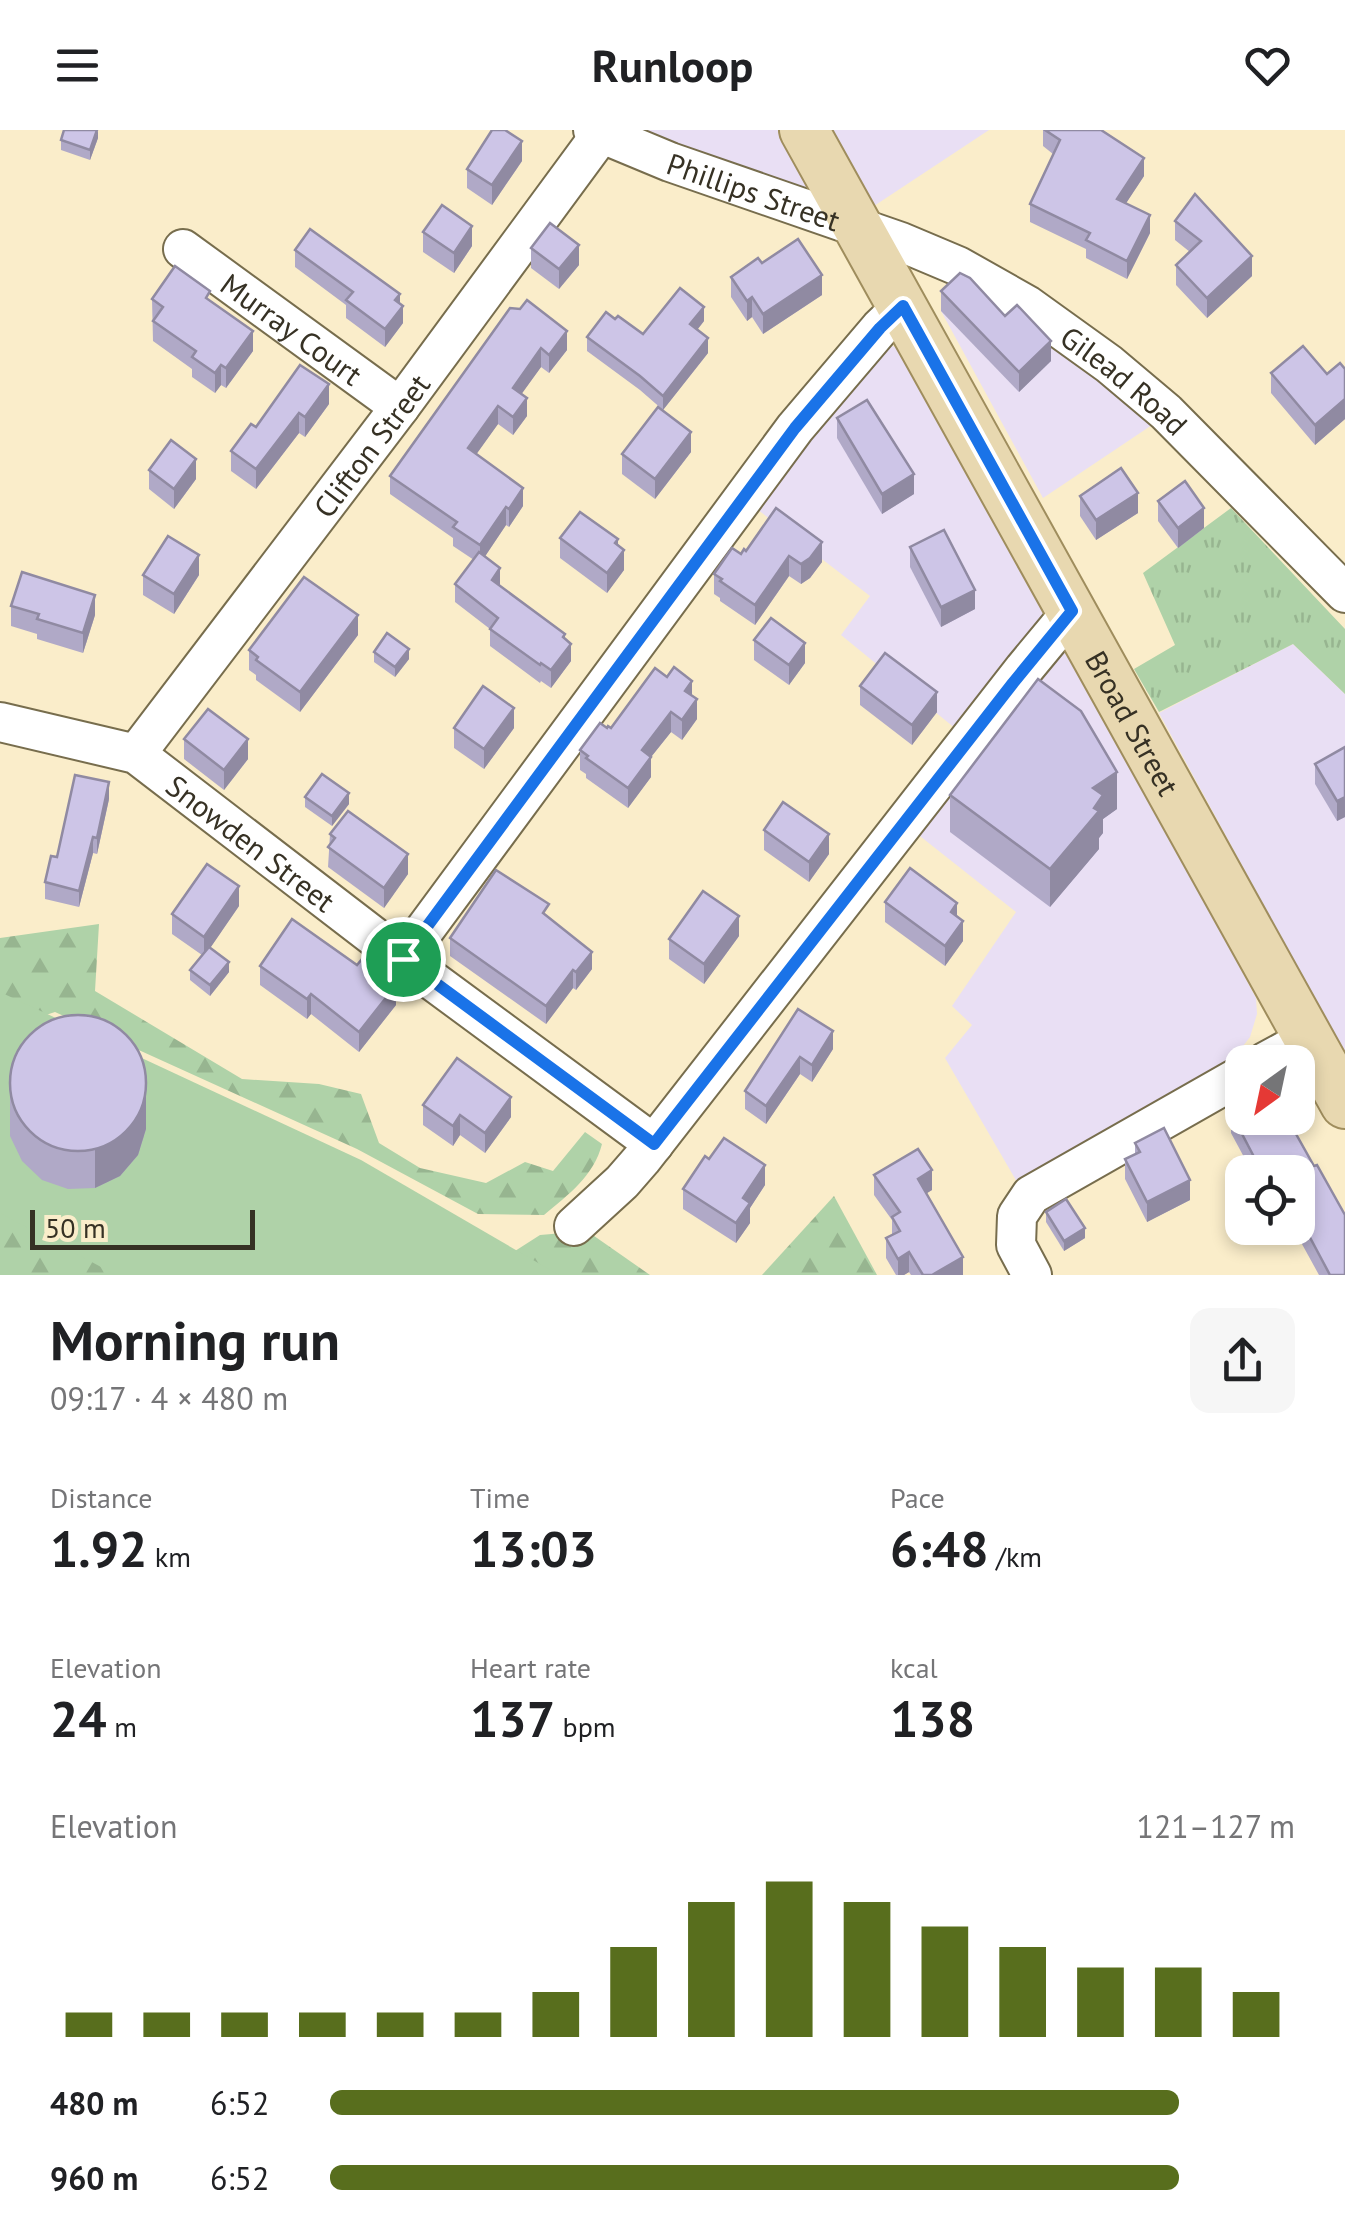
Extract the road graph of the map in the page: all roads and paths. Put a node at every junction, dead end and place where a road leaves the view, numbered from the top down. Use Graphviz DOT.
graph roads {
  1 [pos="804,130"];
  2 [pos="597,132"];
  3 [pos="860,228"];
  4 [pos="183,249"];
  5 [pos="903,306"];
  6 [pos="400,407"];
  7 [pos="1345,593"];
  8 [pos="1072,611"];
  9 [pos="0,722"];
  10 [pos="136,754"];
  11 [pos="403,959"];
  12 [pos="1309,1038"];
  13 [pos="1296,1045"];
  14 [pos="1225,1085"];
  15 [pos="1345,1104"];
  16 [pos="654,1144"];
  17 [pos="574,1226"];
  18 [pos="1032,1275"];
  1 -- 3 [label="main road, Broad Street"];
  2 -- 3 [label="street, Phillips Street"];
  2 -- 6 [label="street, Clifton Street"];
  3 -- 5 [label="main road, Broad Street"];
  3 -- 7 [label="street, Gilead Road"];
  4 -- 6 [label="street, Murray Court"];
  5 -- 8 [label="main road, Broad Street"];
  5 -- 11 [label="street"];
  6 -- 10 [label="street, Clifton Street"];
  8 -- 12 [label="main road, Broad Street"];
  8 -- 16 [label="street"];
  9 -- 10 [label="street"];
  10 -- 11 [label="street, Snowden Street"];
  11 -- 16 [label="street, Snowden Street"];
  12 -- 13 [label="street"];
  12 -- 15 [label="main road, Broad Street"];
  14 -- 18 [label="street"];
  16 -- 17 [label="street"];
}
